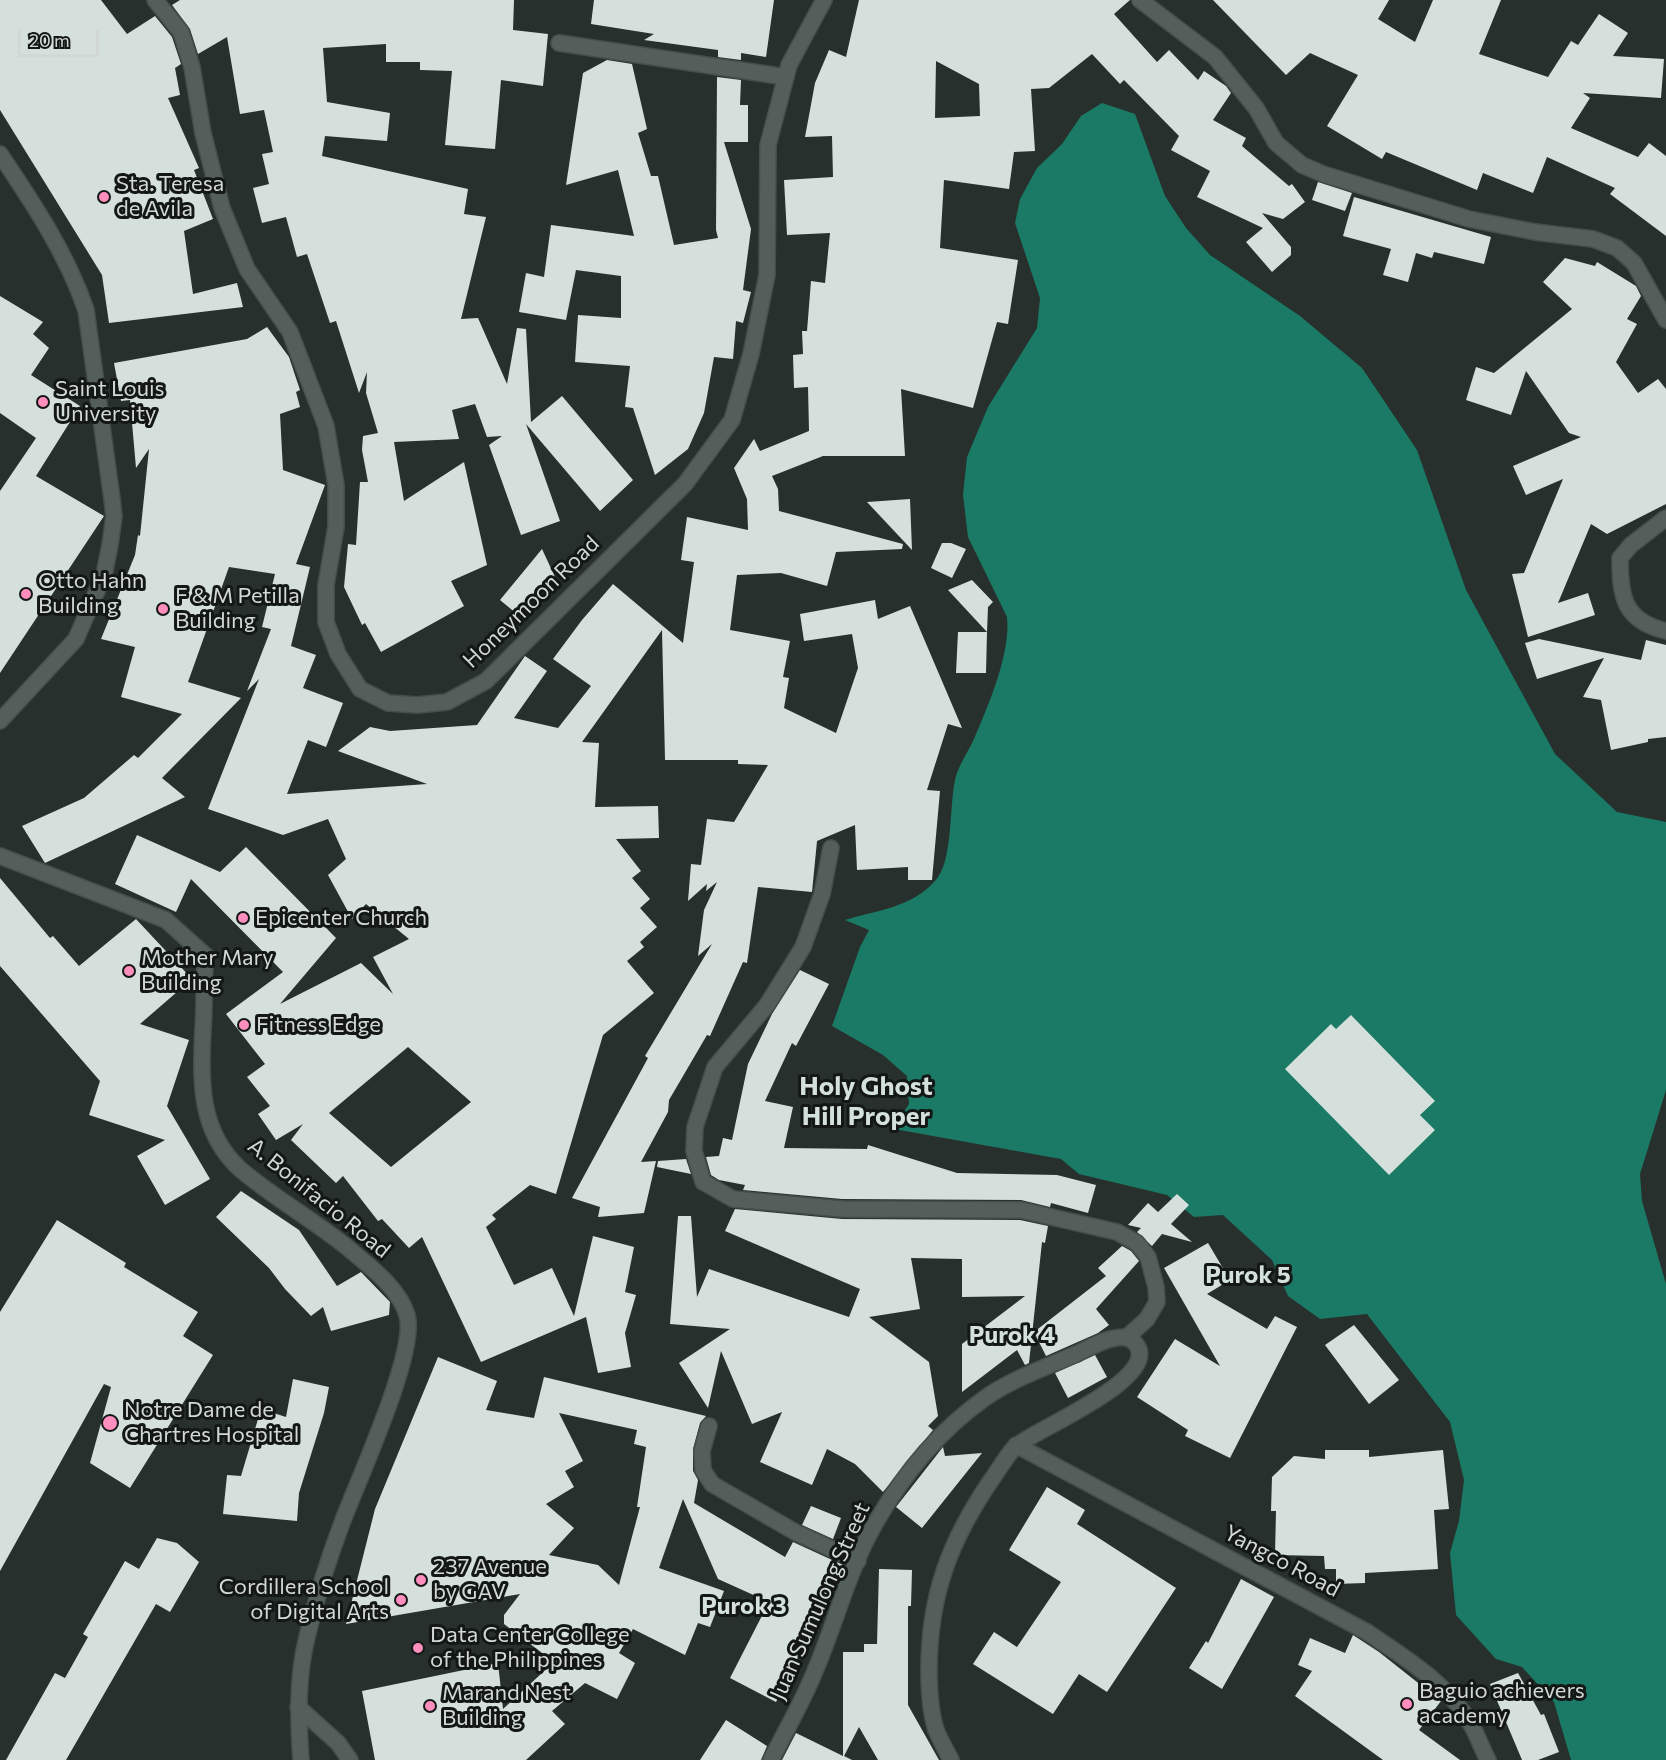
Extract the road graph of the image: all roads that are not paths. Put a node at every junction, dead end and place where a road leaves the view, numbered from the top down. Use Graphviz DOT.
graph roads {
  1 [pos="155,0"];
  2 [pos="824,0"];
  3 [pos="1140,0"];
  4 [pos="559,43"];
  5 [pos="786,77"];
  6 [pos="0,154"];
  7 [pos="1666,320"];
  8 [pos="1666,518"];
  9 [pos="1666,631"];
  10 [pos="0,721"];
  11 [pos="831,848"];
  12 [pos="0,856"];
  13 [pos="1126,1337"];
  14 [pos="709,1426"];
  15 [pos="1016,1446"];
  16 [pos="858,1561"];
  17 [pos="298,1707"];
  18 [pos="301,1760"];
  19 [pos="350,1760"];
  20 [pos="771,1760"];
  21 [pos="951,1760"];
  22 [pos="1488,1760"];
  1 -- 5 [label="street, Honeymoon Road"];
  2 -- 5 [label="street, Honeymoon Road"];
  3 -- 7 [label="street"];
  4 -- 5 [label="street"];
  6 -- 10 [label="street"];
  8 -- 9 [label="street"];
  11 -- 13 [label="street"];
  12 -- 17 [label="street, A. Bonifacio Road"];
  13 -- 15 [label="street"];
  13 -- 16 [label="street, Juan Sumulong Street"];
  14 -- 16 [label="street"];
  15 -- 21 [label="street"];
  15 -- 22 [label="street, Yangco Road"];
  16 -- 20 [label="street, Juan Sumulong Street"];
  17 -- 18 [label="street, A. Bonifacio Road"];
  17 -- 19 [label="street"];
}
